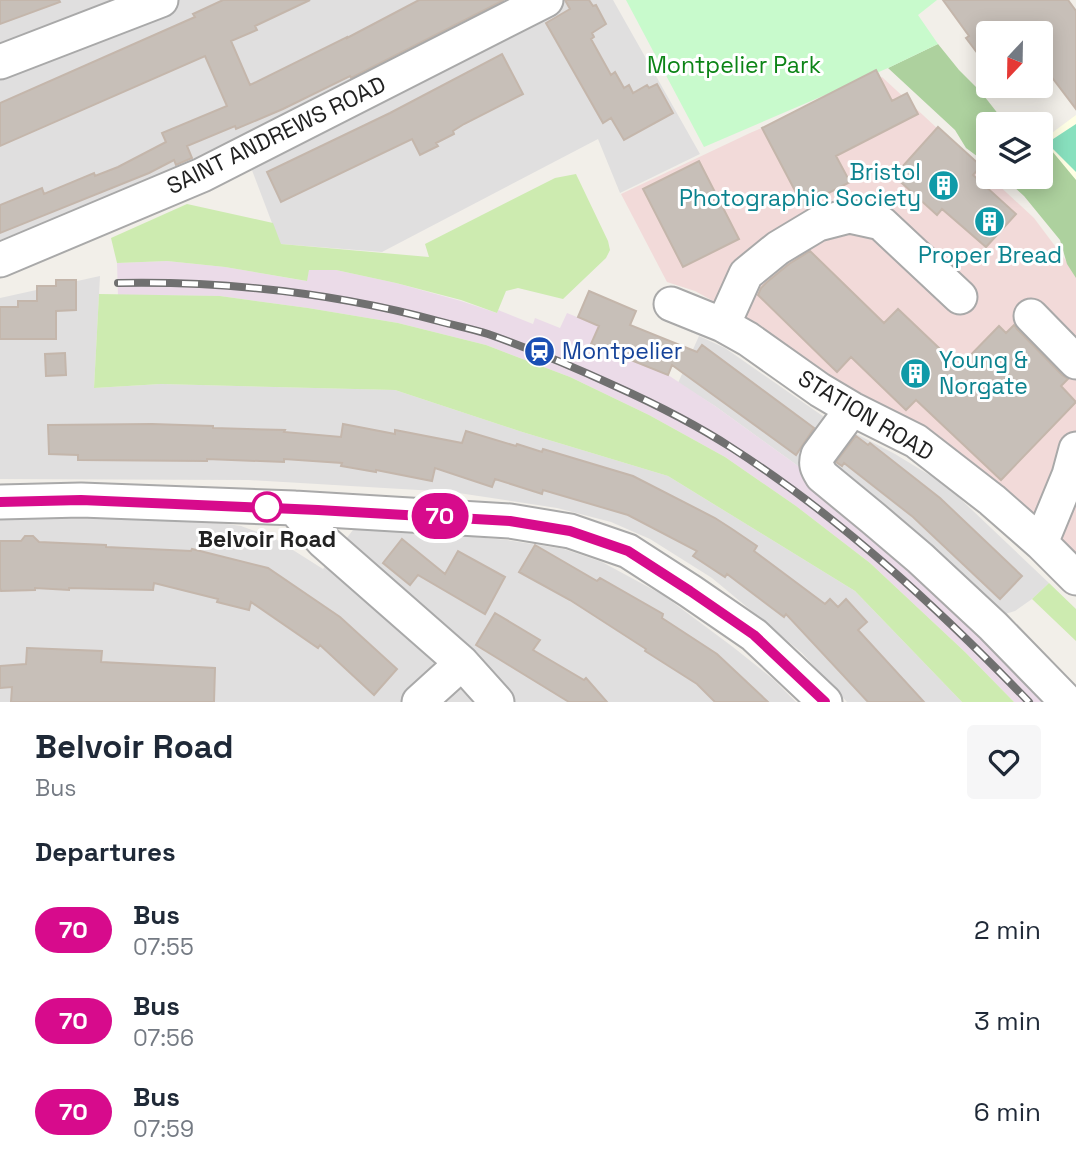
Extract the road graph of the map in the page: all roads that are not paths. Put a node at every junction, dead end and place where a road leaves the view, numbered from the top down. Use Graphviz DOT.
graph roads {
  1 [pos="161,0"];
  2 [pos="530,4"];
  3 [pos="0,62"];
  4 [pos="0,260"];
  5 [pos="960,296"];
  6 [pos="671,304"];
  7 [pos="1031,316"];
  8 [pos="723,325"];
  9 [pos="1076,362"];
  10 [pos="852,409"];
  11 [pos="1076,449"];
  12 [pos="0,502"];
  13 [pos="294,508"];
  14 [pos="1041,543"];
  15 [pos="1076,578"];
  16 [pos="462,663"];
  17 [pos="419,702"];
  18 [pos="497,702"];
  19 [pos="825,702"];
  20 [pos="1067,702"];
  1 -- 3 [label="street"];
  2 -- 4 [label="street, SAINT ANDREWS ROAD"];
  5 -- 8 [label="street"];
  6 -- 8 [label="street, STATION ROAD"];
  7 -- 9 [label="street"];
  8 -- 10 [label="street, STATION ROAD"];
  10 -- 14 [label="street, STATION ROAD"];
  10 -- 20 [label="street"];
  11 -- 14 [label="street"];
  12 -- 13 [label="street"];
  13 -- 16 [label="street"];
  13 -- 19 [label="street"];
  14 -- 15 [label="street, STATION ROAD"];
  16 -- 17 [label="street"];
  16 -- 18 [label="street"];
}
